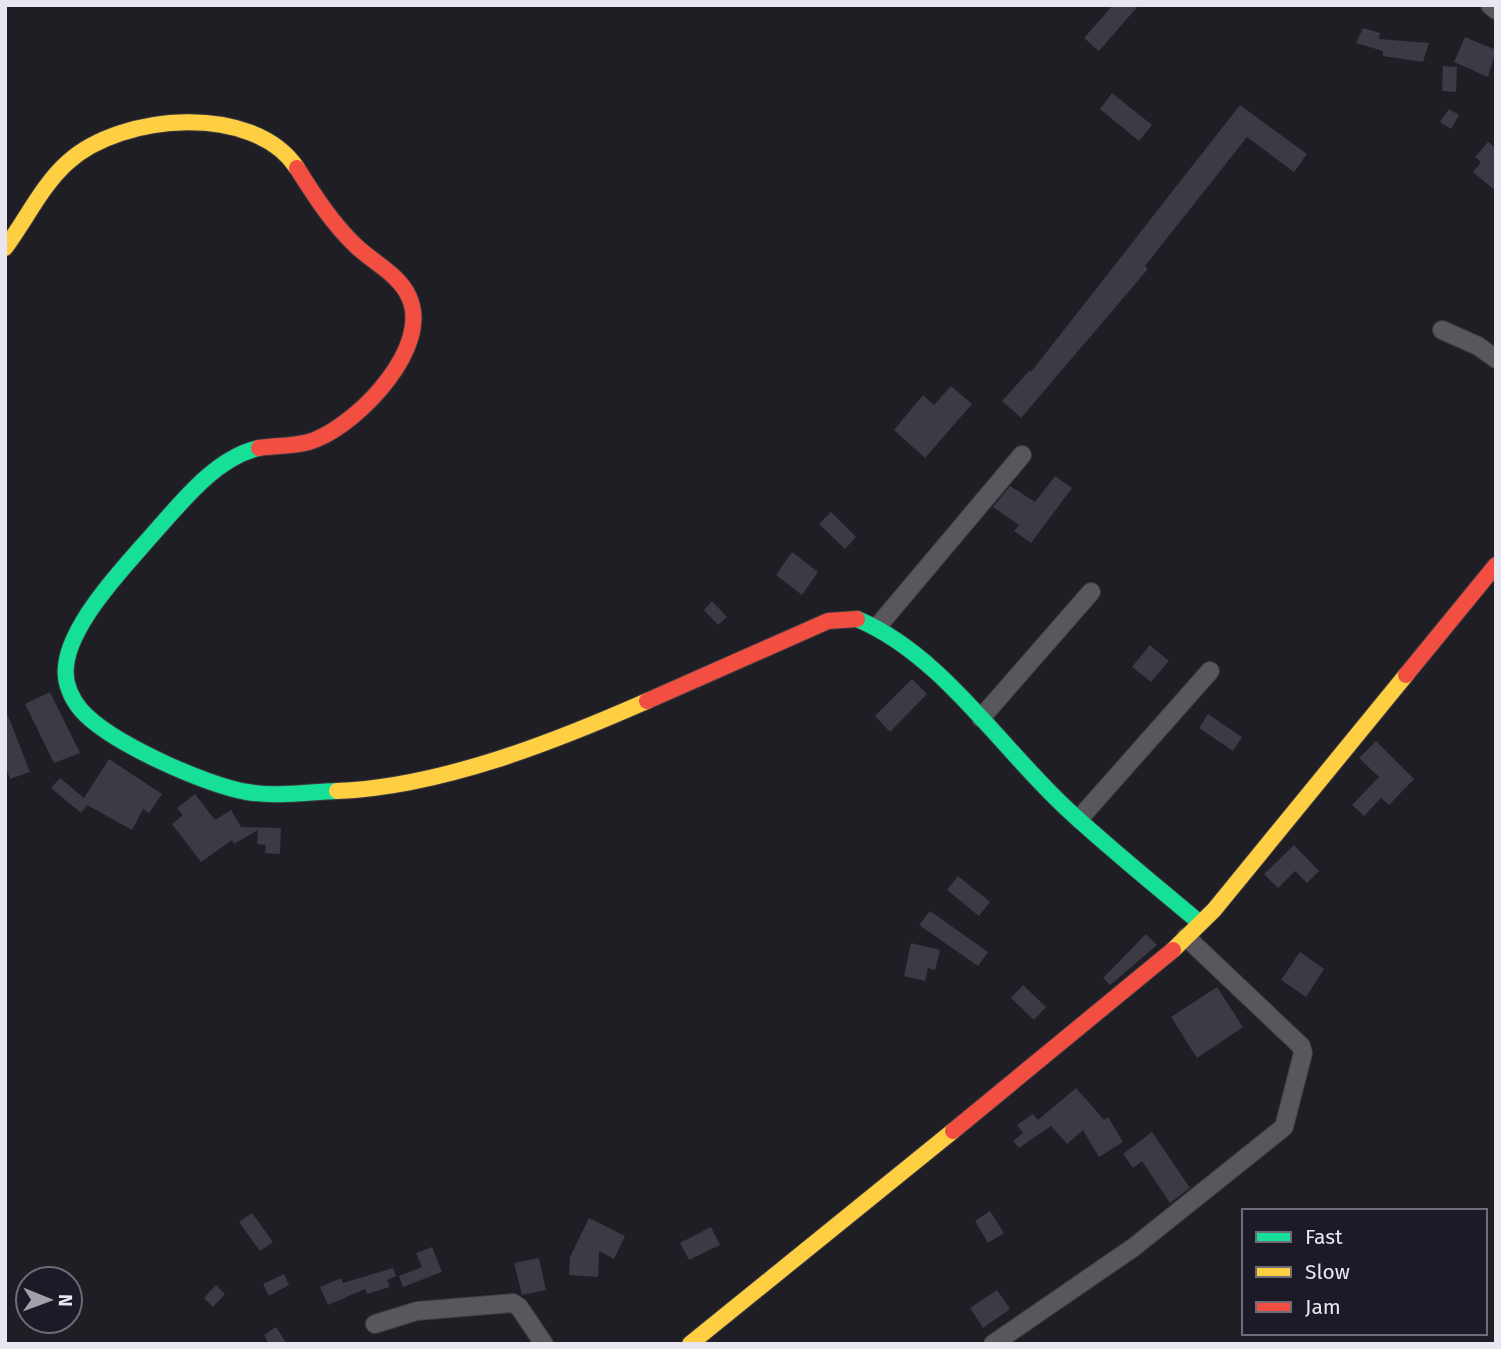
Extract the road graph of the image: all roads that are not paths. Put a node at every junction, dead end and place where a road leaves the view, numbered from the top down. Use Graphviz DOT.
graph roads {
  1 [pos="1490,5"];
  2 [pos="1496,10"];
  3 [pos="5,248"];
  4 [pos="1442,330"];
  5 [pos="1496,359"];
  6 [pos="1022,455"];
  7 [pos="1496,565"];
  8 [pos="1091,592"];
  9 [pos="878,626"];
  10 [pos="1210,671"];
  11 [pos="981,718"];
  12 [pos="1079,819"];
  13 [pos="1200,923"];
  14 [pos="1186,937"];
  15 [pos="375,1324"];
  16 [pos="544,1344"];
  17 [pos="690,1344"];
  18 [pos="993,1344"];
  1 -- 2 [label="street"];
  3 -- 9 [label="street"];
  4 -- 5 [label="street"];
  6 -- 9 [label="street"];
  7 -- 13 [label="street"];
  8 -- 11 [label="street"];
  9 -- 11 [label="street"];
  10 -- 12 [label="street"];
  11 -- 12 [label="street"];
  12 -- 13 [label="street"];
  13 -- 14 [label="street"];
  14 -- 17 [label="street"];
  14 -- 18 [label="street"];
  15 -- 16 [label="street"];
}
